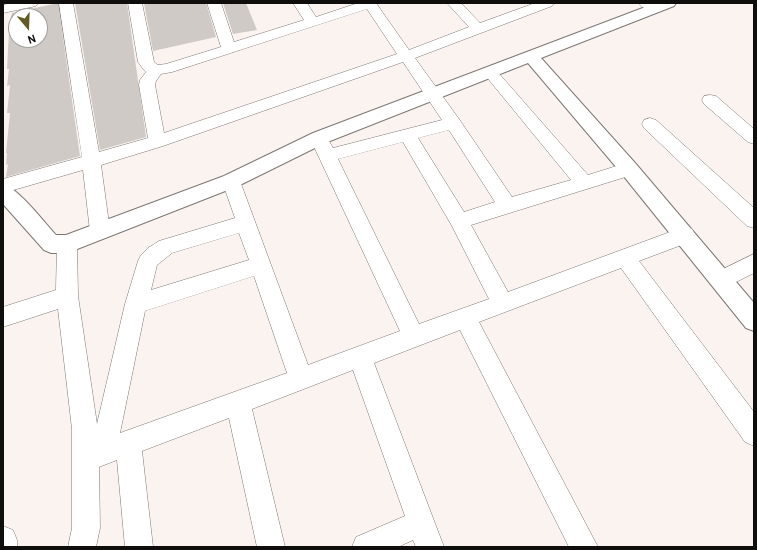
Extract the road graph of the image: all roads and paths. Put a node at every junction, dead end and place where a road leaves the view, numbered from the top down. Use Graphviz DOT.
graph roads {
  1 [pos="31,3"];
  2 [pos="66,3"];
  3 [pos="135,3"];
  4 [pos="214,3"];
  5 [pos="300,3"];
  6 [pos="369,3"];
  7 [pos="454,3"];
  8 [pos="537,5"];
  9 [pos="656,5"];
  10 [pos="3,9"];
  11 [pos="312,22"];
  12 [pos="478,29"];
  13 [pos="229,48"];
  14 [pos="406,56"];
  15 [pos="531,57"];
  16 [pos="156,70"];
  17 [pos="490,72"];
  18 [pos="433,93"];
  19 [pos="710,100"];
  20 [pos="453,123"];
  21 [pos="650,124"];
  22 [pos="407,135"];
  23 [pos="319,138"];
  24 [pos="754,138"];
  25 [pos="156,142"];
  26 [pos="327,156"];
  27 [pos="91,160"];
  28 [pos="629,169"];
  29 [pos="231,181"];
  30 [pos="584,183"];
  31 [pos="3,186"];
  32 [pos="3,192"];
  33 [pos="507,206"];
  34 [pos="754,220"];
  35 [pos="458,221"];
  36 [pos="246,223"];
  37 [pos="100,231"];
  38 [pos="685,235"];
  39 [pos="67,244"];
  40 [pos="625,258"];
  41 [pos="754,263"];
  42 [pos="261,266"];
  43 [pos="722,280"];
  44 [pos="68,296"];
  45 [pos="136,304"];
  46 [pos="503,304"];
  47 [pos="3,317"];
  48 [pos="465,318"];
  49 [pos="754,320"];
  50 [pos="414,337"];
  51 [pos="360,357"];
  52 [pos="301,379"];
  53 [pos="238,402"];
  54 [pos="754,433"];
  55 [pos="128,443"];
  56 [pos="94,456"];
  57 [pos="425,535"];
  58 [pos="3,540"];
  59 [pos="3,547"];
  60 [pos="82,547"];
  61 [pos="138,547"];
  62 [pos="271,547"];
  63 [pos="366,547"];
  64 [pos="584,547"];
  1 -- 10 [label="street"];
  2 -- 27 [label="street"];
  3 -- 16 [label="street"];
  4 -- 13 [label="street"];
  5 -- 11 [label="street"];
  6 -- 11 [label="street"];
  6 -- 14 [label="street"];
  7 -- 12 [label="street"];
  8 -- 12 [label="street"];
  9 -- 15 [label="street"];
  11 -- 13 [label="street"];
  12 -- 14 [label="street"];
  13 -- 16 [label="street"];
  14 -- 18 [label="street"];
  14 -- 25 [label="street"];
  15 -- 17 [label="street"];
  15 -- 28 [label="street"];
  16 -- 25 [label="street"];
  17 -- 18 [label="street"];
  17 -- 30 [label="street"];
  18 -- 20 [label="street"];
  18 -- 23 [label="street"];
  19 -- 24 [label="street"];
  20 -- 22 [label="street"];
  20 -- 33 [label="street"];
  21 -- 34 [label="street"];
  22 -- 26 [label="street"];
  22 -- 35 [label="street"];
  23 -- 26 [label="street"];
  23 -- 29 [label="street"];
  25 -- 27 [label="street"];
  26 -- 50 [label="street"];
  27 -- 31 [label="street"];
  27 -- 37 [label="street"];
  28 -- 30 [label="street"];
  28 -- 38 [label="street"];
  29 -- 36 [label="street"];
  29 -- 37 [label="street"];
  30 -- 33 [label="street"];
  32 -- 39 [label="street"];
  33 -- 35 [label="street"];
  35 -- 46 [label="street"];
  36 -- 42 [label="street"];
  36 -- 45 [label="street"];
  37 -- 39 [label="street"];
  38 -- 40 [label="street"];
  38 -- 43 [label="street"];
  39 -- 44 [label="street"];
  40 -- 46 [label="street"];
  40 -- 54 [label="street"];
  41 -- 43 [label="street"];
  42 -- 45 [label="street"];
  42 -- 52 [label="street"];
  43 -- 49 [label="street"];
  44 -- 47 [label="street"];
  44 -- 56 [label="street"];
  45 -- 56 [label="street"];
  46 -- 48 [label="street"];
  48 -- 50 [label="street"];
  48 -- 64 [label="street"];
  50 -- 51 [label="street"];
  51 -- 52 [label="street"];
  51 -- 57 [label="street"];
  52 -- 53 [label="street"];
  53 -- 55 [label="street"];
  53 -- 62 [label="street"];
  55 -- 56 [label="street"];
  55 -- 61 [label="street"];
  56 -- 60 [label="street"];
  57 -- 63 [label="street"];
  58 -- 59 [label="street"];
}
